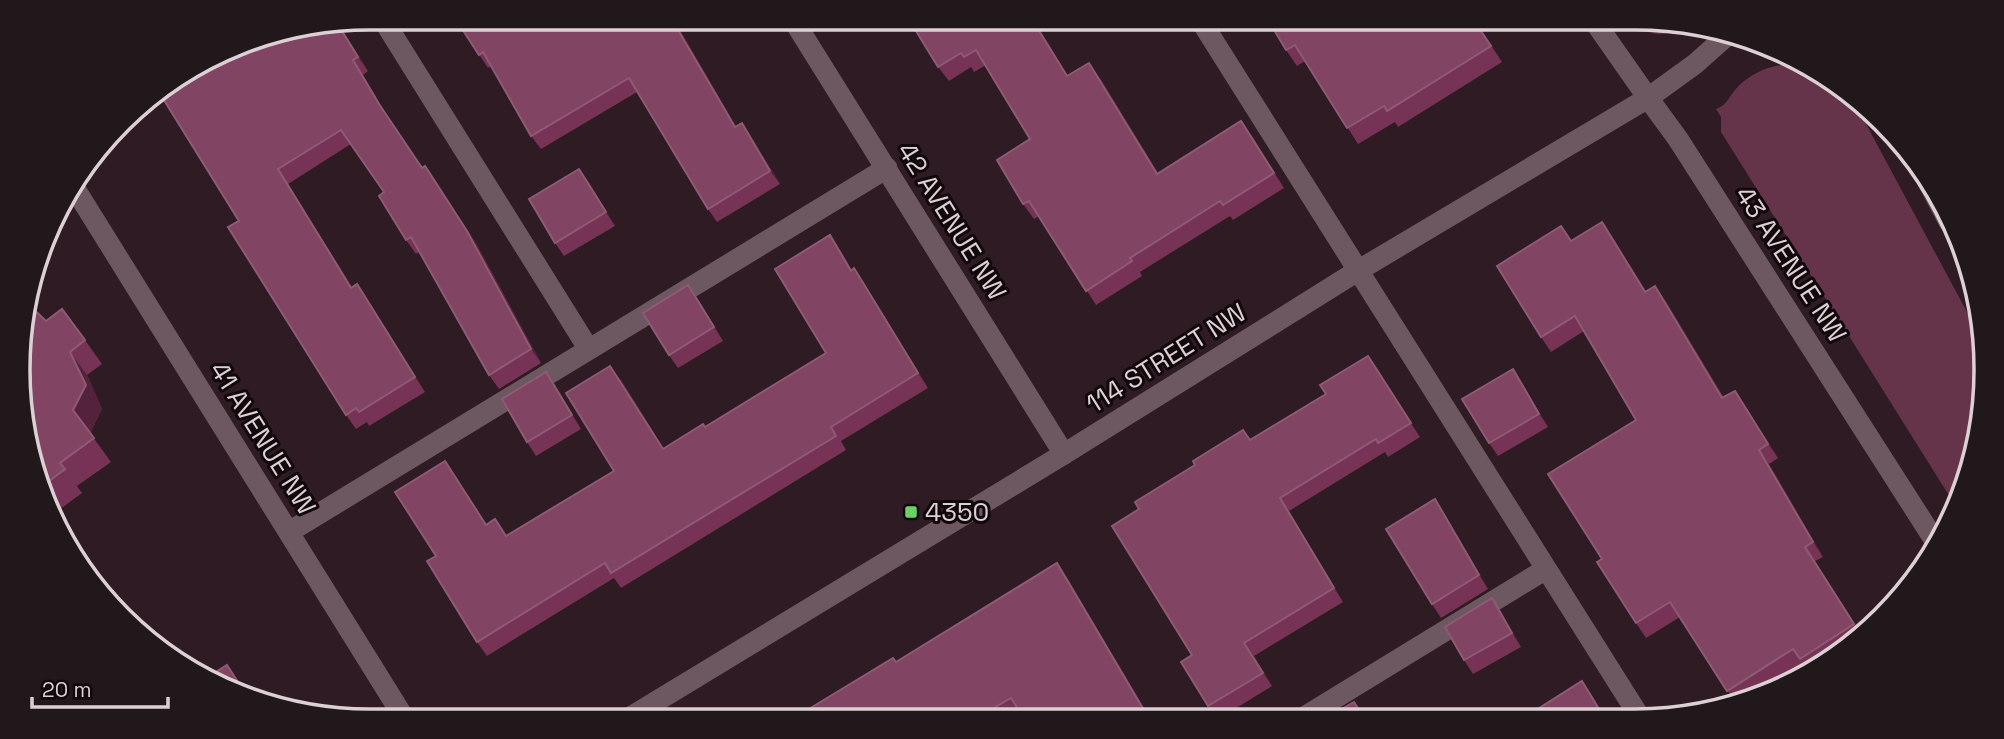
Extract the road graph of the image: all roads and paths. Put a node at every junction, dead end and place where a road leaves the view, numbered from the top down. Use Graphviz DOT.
graph roads {
  1 [pos="389,30"];
  2 [pos="800,30"];
  3 [pos="1207,30"];
  4 [pos="1600,30"];
  5 [pos="1721,41"];
  6 [pos="1648,98"];
  7 [pos="887,168"];
  8 [pos="79,194"];
  9 [pos="1359,270"];
  10 [pos="588,348"];
  11 [pos="1064,454"];
  12 [pos="289,532"];
  13 [pos="1931,535"];
  14 [pos="1546,569"];
  15 [pos="399,709"];
  16 [pos="644,709"];
  17 [pos="1317,709"];
  18 [pos="1635,709"];
  1 -- 10 [label="street"];
  2 -- 7 [label="street, 42 AVENUE NW"];
  3 -- 9 [label="street"];
  4 -- 6 [label="street, 43 AVENUE NW"];
  5 -- 6 [label="street, 114 STREET NW"];
  6 -- 9 [label="street, 114 STREET NW"];
  6 -- 13 [label="street, 43 AVENUE NW"];
  7 -- 10 [label="street"];
  7 -- 11 [label="street, 42 AVENUE NW"];
  8 -- 12 [label="street, 41 AVENUE NW"];
  9 -- 11 [label="street, 114 STREET NW"];
  9 -- 14 [label="street"];
  10 -- 12 [label="street"];
  11 -- 16 [label="street, 114 STREET NW"];
  12 -- 15 [label="street, 41 AVENUE NW"];
  14 -- 17 [label="street"];
  14 -- 18 [label="street"];
}
